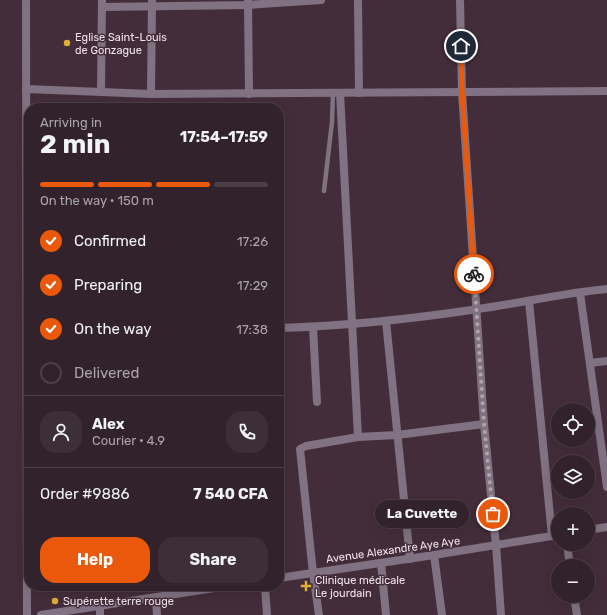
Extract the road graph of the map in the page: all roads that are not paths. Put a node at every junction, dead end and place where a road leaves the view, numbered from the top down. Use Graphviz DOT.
graph roads {
  1 [pos="26,0"];
  2 [pos="321,0"];
  3 [pos="358,0"];
  4 [pos="460,0"];
  5 [pos="102,3"];
  6 [pos="248,3"];
  7 [pos="152,4"];
  8 [pos="26,89"];
  9 [pos="100,91"];
  10 [pos="607,91"];
  11 [pos="462,92"];
  12 [pos="337,93"];
  13 [pos="359,93"];
  14 [pos="151,94"];
  15 [pos="249,94"];
  16 [pos="26,103"];
  17 [pos="324,191"];
  18 [pos="607,289"];
  19 [pos="580,293"];
  20 [pos="529,301"];
  21 [pos="476,310"];
  22 [pos="386,321"];
  23 [pos="351,325"];
  24 [pos="313,327"];
  25 [pos="284,328"];
  26 [pos="607,361"];
  27 [pos="590,363"];
  28 [pos="317,402"];
  29 [pos="484,424"];
  30 [pos="396,434"];
  31 [pos="358,437"];
  32 [pos="607,488"];
  33 [pos="552,507"];
  34 [pos="607,527"];
  35 [pos="595,529"];
  36 [pos="551,536"];
  37 [pos="496,545"];
  38 [pos="434,555"];
  39 [pos="410,559"];
  40 [pos="381,563"];
  41 [pos="313,572"];
  42 [pos="284,577"];
  43 [pos="27,591"];
  44 [pos="197,591"];
  45 [pos="265,591"];
  46 [pos="156,598"];
  47 [pos="575,603"];
  48 [pos="100,606"];
  49 [pos="27,615"];
  50 [pos="41,615"];
  51 [pos="100,615"];
  52 [pos="157,615"];
  53 [pos="267,615"];
  54 [pos="319,615"];
  55 [pos="386,615"];
  56 [pos="442,615"];
  57 [pos="501,615"];
  58 [pos="577,615"];
  1 -- 8 [label="street"];
  2 -- 6 [label="street"];
  3 -- 13 [label="street"];
  4 -- 11 [label="street"];
  5 -- 7 [label="street"];
  5 -- 9 [label="street"];
  6 -- 7 [label="street"];
  6 -- 15 [label="street"];
  7 -- 14 [label="street"];
  8 -- 9 [label="street"];
  8 -- 16 [label="street"];
  9 -- 14 [label="street"];
  10 -- 11 [label="street"];
  11 -- 13 [label="street"];
  11 -- 21 [label="street"];
  12 -- 13 [label="street"];
  12 -- 15 [label="street"];
  12 -- 17 [label="lane"];
  12 -- 23 [label="street"];
  14 -- 15 [label="street"];
  18 -- 19 [label="street"];
  19 -- 20 [label="street"];
  19 -- 27 [label="street"];
  20 -- 21 [label="street"];
  20 -- 33 [label="street"];
  21 -- 22 [label="street"];
  21 -- 29 [label="street"];
  22 -- 23 [label="street"];
  22 -- 30 [label="street"];
  23 -- 24 [label="street"];
  23 -- 31 [label="street"];
  24 -- 25 [label="street"];
  24 -- 28 [label="street"];
  26 -- 27 [label="street"];
  27 -- 32 [label="street"];
  29 -- 30 [label="street"];
  29 -- 37 [label="street"];
  30 -- 31 [label="street"];
  30 -- 39 [label="street"];
  31 -- 41 [label="street"];
  34 -- 35 [label="street"];
  36 -- 37 [label="street, Avenue Alexandre Aye Aye"];
  37 -- 38 [label="street, Avenue Alexandre Aye Aye"];
  37 -- 57 [label="street"];
  38 -- 39 [label="street, Avenue Alexandre Aye Aye"];
  38 -- 56 [label="street"];
  39 -- 40 [label="street, Avenue Alexandre Aye Aye"];
  40 -- 41 [label="street, Avenue Alexandre Aye Aye"];
  40 -- 55 [label="street"];
  41 -- 42 [label="street, Avenue Alexandre Aye Aye"];
  41 -- 54 [label="street"];
  43 -- 49 [label="street"];
  44 -- 46 [label="street"];
  45 -- 53 [label="street"];
  46 -- 48 [label="street"];
  46 -- 52 [label="street"];
  47 -- 58 [label="street"];
  48 -- 50 [label="street"];
  48 -- 51 [label="street"];
}
